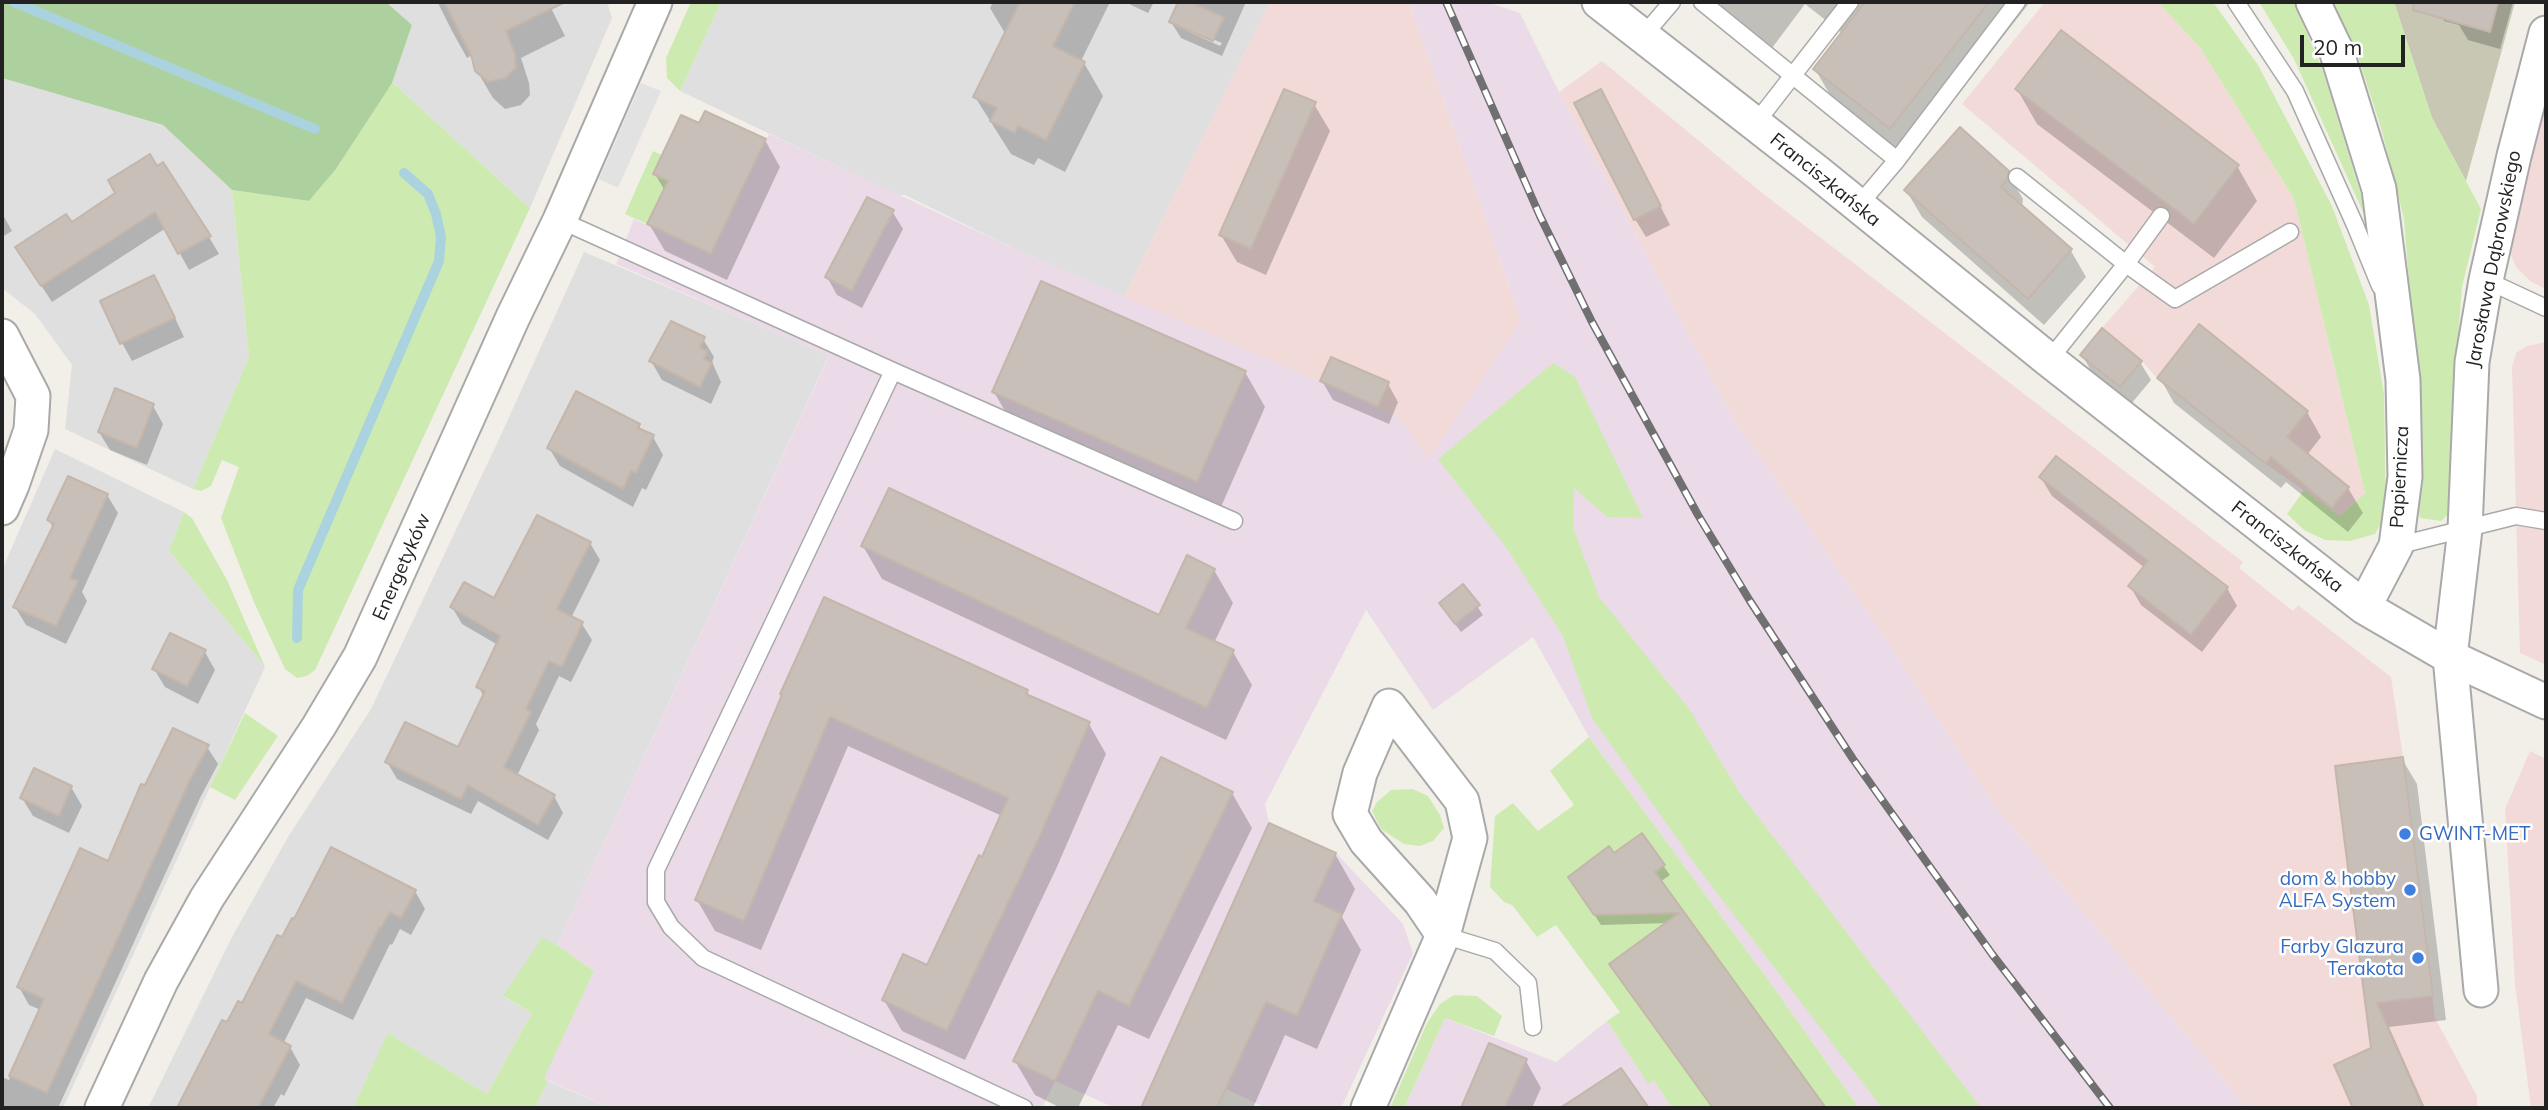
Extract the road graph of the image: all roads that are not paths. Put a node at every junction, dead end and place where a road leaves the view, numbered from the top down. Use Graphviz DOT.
graph roads {
  1 [pos="655,2"];
  2 [pos="1599,2"];
  3 [pos="1672,2"];
  4 [pos="1702,2"];
  5 [pos="1850,2"];
  6 [pos="2017,2"];
  7 [pos="2236,2"];
  8 [pos="2313,2"];
  9 [pos="2546,33"];
  10 [pos="1643,36"];
  11 [pos="1793,76"];
  12 [pos="1755,124"];
  13 [pos="1898,160"];
  14 [pos="2017,177"];
  15 [pos="1858,206"];
  16 [pos="2161,216"];
  17 [pos="560,220"];
  18 [pos="2290,232"];
  19 [pos="2126,264"];
  20 [pos="2486,281"];
  21 [pos="2546,307"];
  22 [pos="2,337"];
  23 [pos="2049,360"];
  24 [pos="893,371"];
  25 [pos="2403,380"];
  26 [pos="2,508"];
  27 [pos="1234,521"];
  28 [pos="2546,522"];
  29 [pos="2465,529"];
  30 [pos="2396,546"];
  31 [pos="2364,607"];
  32 [pos="2450,657"];
  33 [pos="2546,702"];
  34 [pos="1443,935"];
  35 [pos="2481,990"];
  36 [pos="1533,1027"];
  37 [pos="102,1108"];
  38 [pos="1024,1108"];
  39 [pos="1368,1108"];
  1 -- 17 [label="street, Energetyków"];
  2 -- 10 [label="street, Franciszkańska"];
  3 -- 10 [label="lane"];
  4 -- 11 [label="lane"];
  5 -- 11 [label="lane"];
  6 -- 13 [label="lane"];
  7 -- 25 [label="lane"];
  8 -- 25 [label="street, Papiernicza"];
  9 -- 20 [label="street, Jarosława Dąbrowskiego"];
  10 -- 12 [label="street, Franciszkańska"];
  11 -- 12 [label="lane"];
  11 -- 13 [label="lane"];
  12 -- 15 [label="street, Franciszkańska"];
  13 -- 15 [label="lane"];
  14 -- 19 [label="lane"];
  15 -- 23 [label="street, Franciszkańska"];
  16 -- 19 [label="lane"];
  17 -- 24 [label="lane"];
  17 -- 37 [label="street, Energetyków"];
  18 -- 19 [label="lane"];
  19 -- 23 [label="lane"];
  20 -- 21 [label="lane"];
  20 -- 29 [label="street, Jarosława Dąbrowskiego"];
  22 -- 26 [label="street"];
  23 -- 31 [label="street, Franciszkańska"];
  24 -- 27 [label="lane"];
  24 -- 38 [label="lane"];
  25 -- 30 [label="street, Papiernicza"];
  28 -- 29 [label="lane"];
  29 -- 30 [label="lane"];
  29 -- 32 [label="street, Jarosława Dąbrowskiego"];
  30 -- 31 [label="street, Papiernicza"];
  31 -- 32 [label="street, Franciszkańska"];
  32 -- 33 [label="street, Franciszkańska"];
  32 -- 35 [label="street, Jarosława Dąbrowskiego"];
  34 -- 34 [label="street"];
  34 -- 36 [label="lane"];
  34 -- 39 [label="street"];
}
